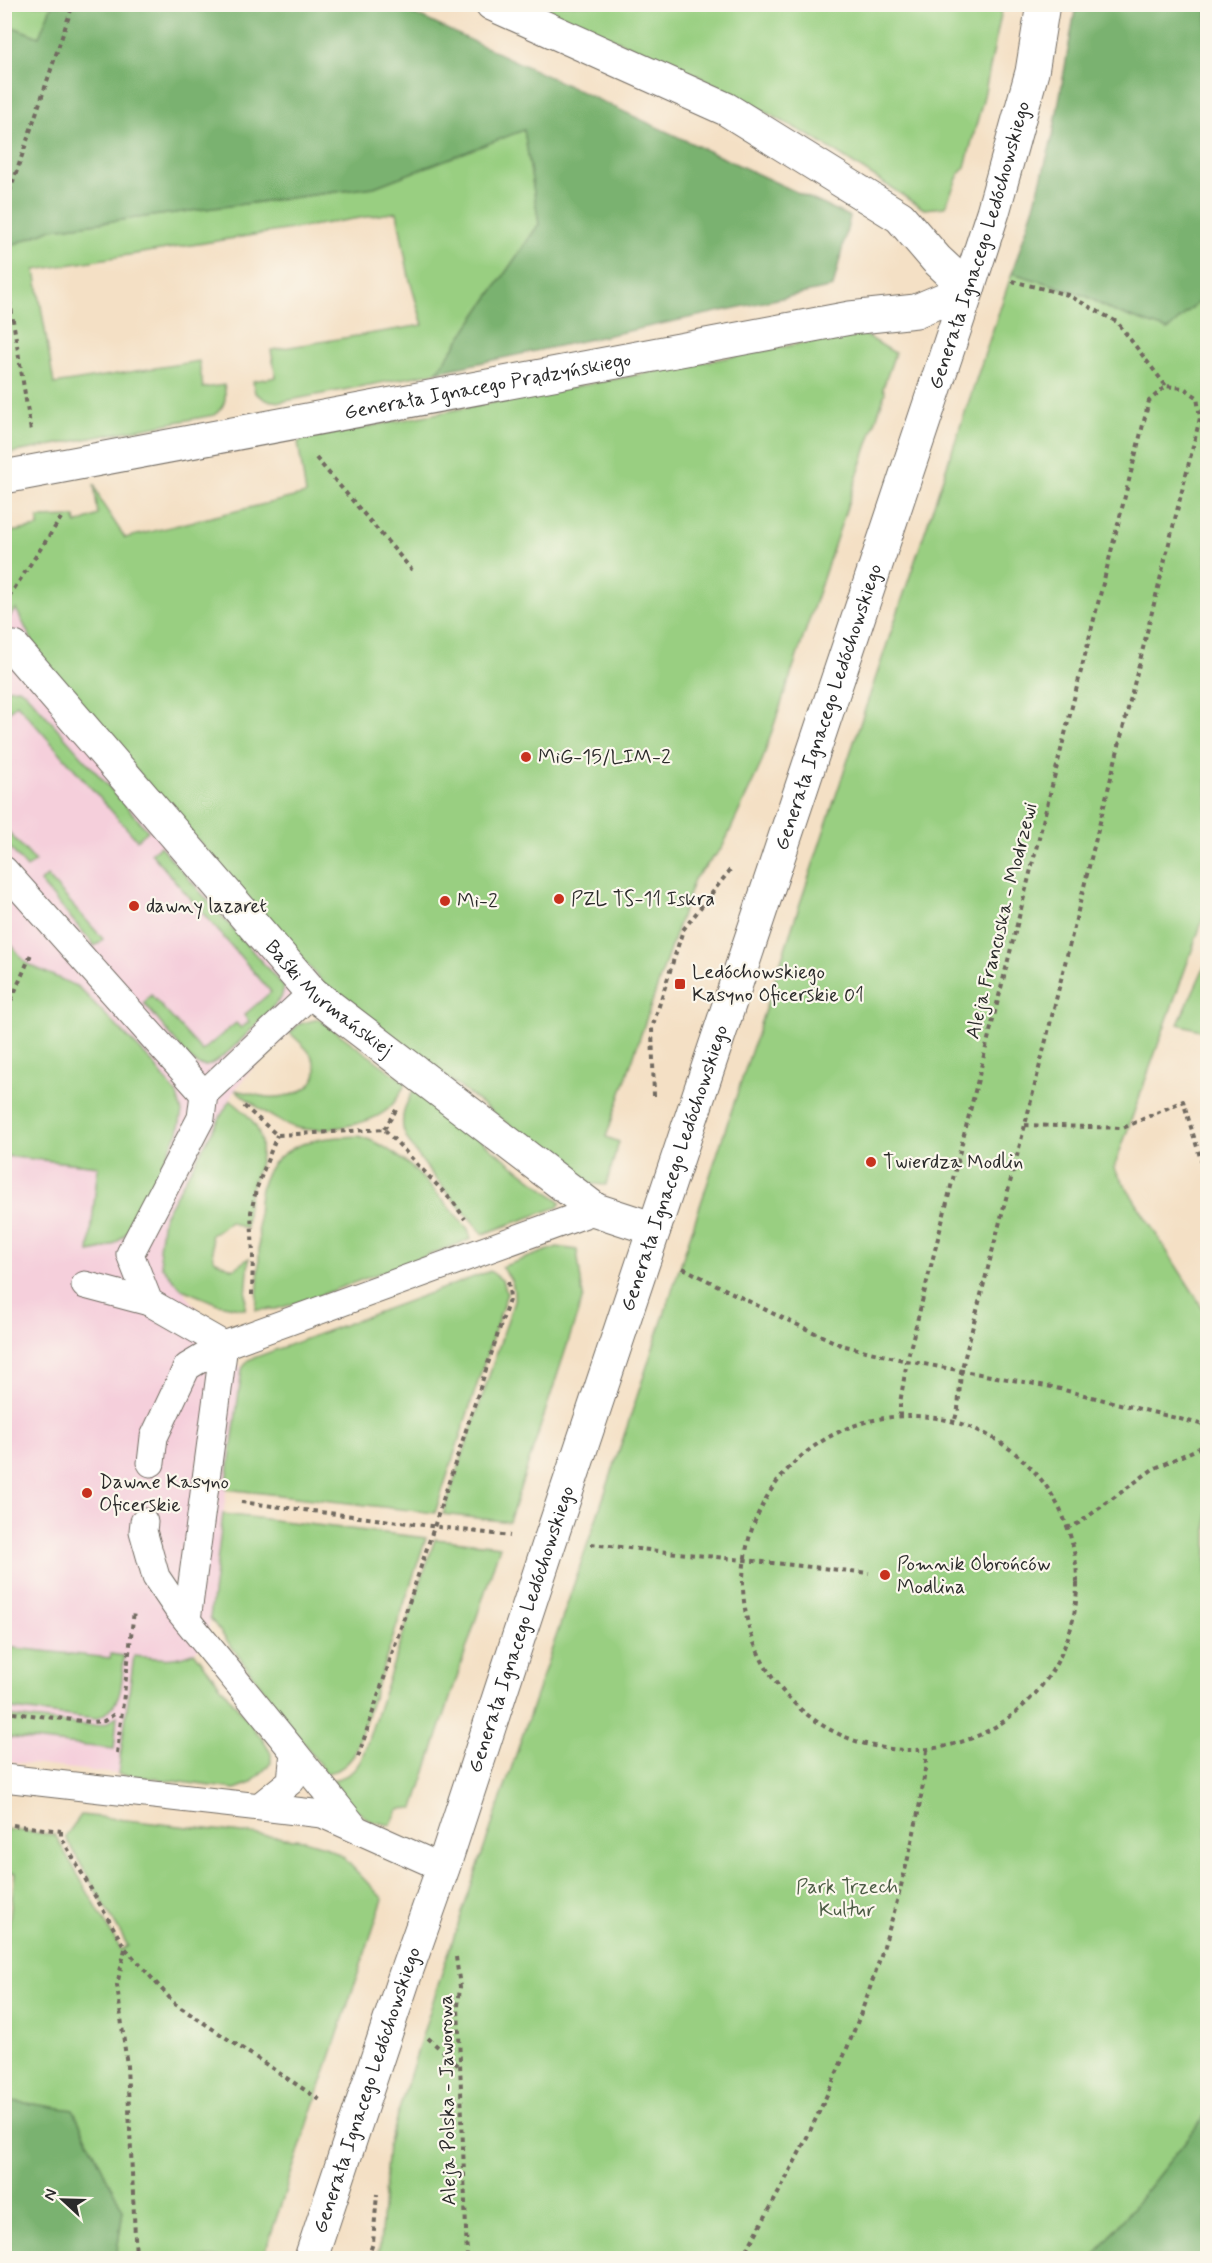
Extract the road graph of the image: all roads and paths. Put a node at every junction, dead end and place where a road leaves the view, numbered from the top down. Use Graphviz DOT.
graph roads {
  1 [pos="73,4"];
  2 [pos="492,4"];
  3 [pos="1043,4"];
  4 [pos="4,209"];
  5 [pos="4,265"];
  6 [pos="1004,279"];
  7 [pos="968,289"];
  8 [pos="1166,386"];
  9 [pos="315,458"];
  10 [pos="38,470"];
  11 [pos="4,477"];
  12 [pos="61,518"];
  13 [pos="412,570"];
  14 [pos="4,604"];
  15 [pos="9,652"];
  16 [pos="4,870"];
  17 [pos="31,899"];
  18 [pos="312,993"];
  19 [pos="4,1017"];
  20 [pos="204,1094"];
  21 [pos="1025,1125"];
  22 [pos="1208,1183"];
  23 [pos="596,1210"];
  24 [pos="466,1220"];
  25 [pos="654,1229"];
  26 [pos="673,1263"];
  27 [pos="504,1276"];
  28 [pos="85,1285"];
  29 [pos="149,1302"];
  30 [pos="234,1341"];
  31 [pos="907,1361"];
  32 [pos="961,1372"];
  33 [pos="900,1417"];
  34 [pos="954,1423"];
  35 [pos="1208,1426"];
  36 [pos="1208,1443"];
  37 [pos="151,1463"];
  38 [pos="203,1498"];
  39 [pos="144,1522"];
  40 [pos="435,1526"];
  41 [pos="1067,1528"];
  42 [pos="520,1537"];
  43 [pos="581,1543"];
  44 [pos="745,1560"];
  45 [pos="869,1573"];
  46 [pos="135,1600"];
  47 [pos="187,1620"];
  48 [pos="4,1712"];
  49 [pos="116,1713"];
  50 [pos="927,1749"];
  51 [pos="294,1752"];
  52 [pos="358,1757"];
  53 [pos="116,1762"];
  54 [pos="4,1778"];
  55 [pos="260,1806"];
  56 [pos="4,1824"];
  57 [pos="358,1831"];
  58 [pos="443,1868"];
  59 [pos="125,1948"];
  60 [pos="451,1951"];
  61 [pos="427,2038"];
  62 [pos="460,2067"];
  63 [pos="324,2102"];
  64 [pos="136,2259"];
  65 [pos="311,2259"];
  66 [pos="467,2259"];
  67 [pos="742,2259"];
  1 -- 4 [label="path"];
  2 -- 7 [label="street"];
  3 -- 7 [label="street, Generała Ignacego Ledóchowskiego"];
  5 -- 10 [label="path"];
  6 -- 8 [label="path"];
  7 -- 10 [label="street, Generała Ignacego Prądzyńskiego"];
  7 -- 25 [label="street, Generała Ignacego Ledóchowskiego"];
  8 -- 21 [label="path"];
  8 -- 31 [label="path, Aleja Francuska - Modrzewi"];
  9 -- 13 [label="path"];
  10 -- 11 [label="street, Generała Ignacego Prądzyńskiego"];
  12 -- 14 [label="path"];
  15 -- 18 [label="street, Baśki Murmańskiej"];
  16 -- 17 [label="lane"];
  17 -- 19 [label="path"];
  17 -- 20 [label="lane"];
  18 -- 20 [label="lane"];
  18 -- 23 [label="street, Baśki Murmańskiej"];
  20 -- 29 [label="lane"];
  21 -- 22 [label="path"];
  21 -- 32 [label="path"];
  23 -- 25 [label="street, Baśki Murmańskiej"];
  23 -- 30 [label="lane"];
  24 -- 30 [label="path"];
  25 -- 58 [label="street, Generała Ignacego Ledóchowskiego"];
  26 -- 31 [label="path"];
  27 -- 40 [label="path"];
  28 -- 29 [label="lane"];
  29 -- 30 [label="lane"];
  30 -- 37 [label="lane"];
  30 -- 38 [label="lane"];
  31 -- 32 [label="path"];
  31 -- 33 [label="path, Aleja Francuska - Modrzewi"];
  32 -- 34 [label="path"];
  32 -- 35 [label="path"];
  33 -- 34 [label="path"];
  33 -- 44 [label="path"];
  34 -- 41 [label="path"];
  36 -- 41 [label="path"];
  38 -- 40 [label="path"];
  38 -- 47 [label="lane"];
  39 -- 47 [label="lane"];
  40 -- 42 [label="path"];
  40 -- 52 [label="path"];
  41 -- 50 [label="path"];
  43 -- 44 [label="path"];
  44 -- 45 [label="path"];
  44 -- 50 [label="path"];
  46 -- 53 [label="path"];
  47 -- 51 [label="lane"];
  48 -- 49 [label="path"];
  50 -- 67 [label="path"];
  51 -- 55 [label="lane"];
  51 -- 57 [label="lane"];
  54 -- 55 [label="lane"];
  55 -- 57 [label="lane"];
  56 -- 59 [label="path"];
  57 -- 58 [label="lane"];
  58 -- 65 [label="street, Generała Ignacego Ledóchowskiego"];
  59 -- 63 [label="path"];
  59 -- 64 [label="path"];
  60 -- 62 [label="path, Aleja Polska - Jaworowa"];
  61 -- 62 [label="path"];
  62 -- 66 [label="path, Aleja Polska - Jaworowa"];
}
